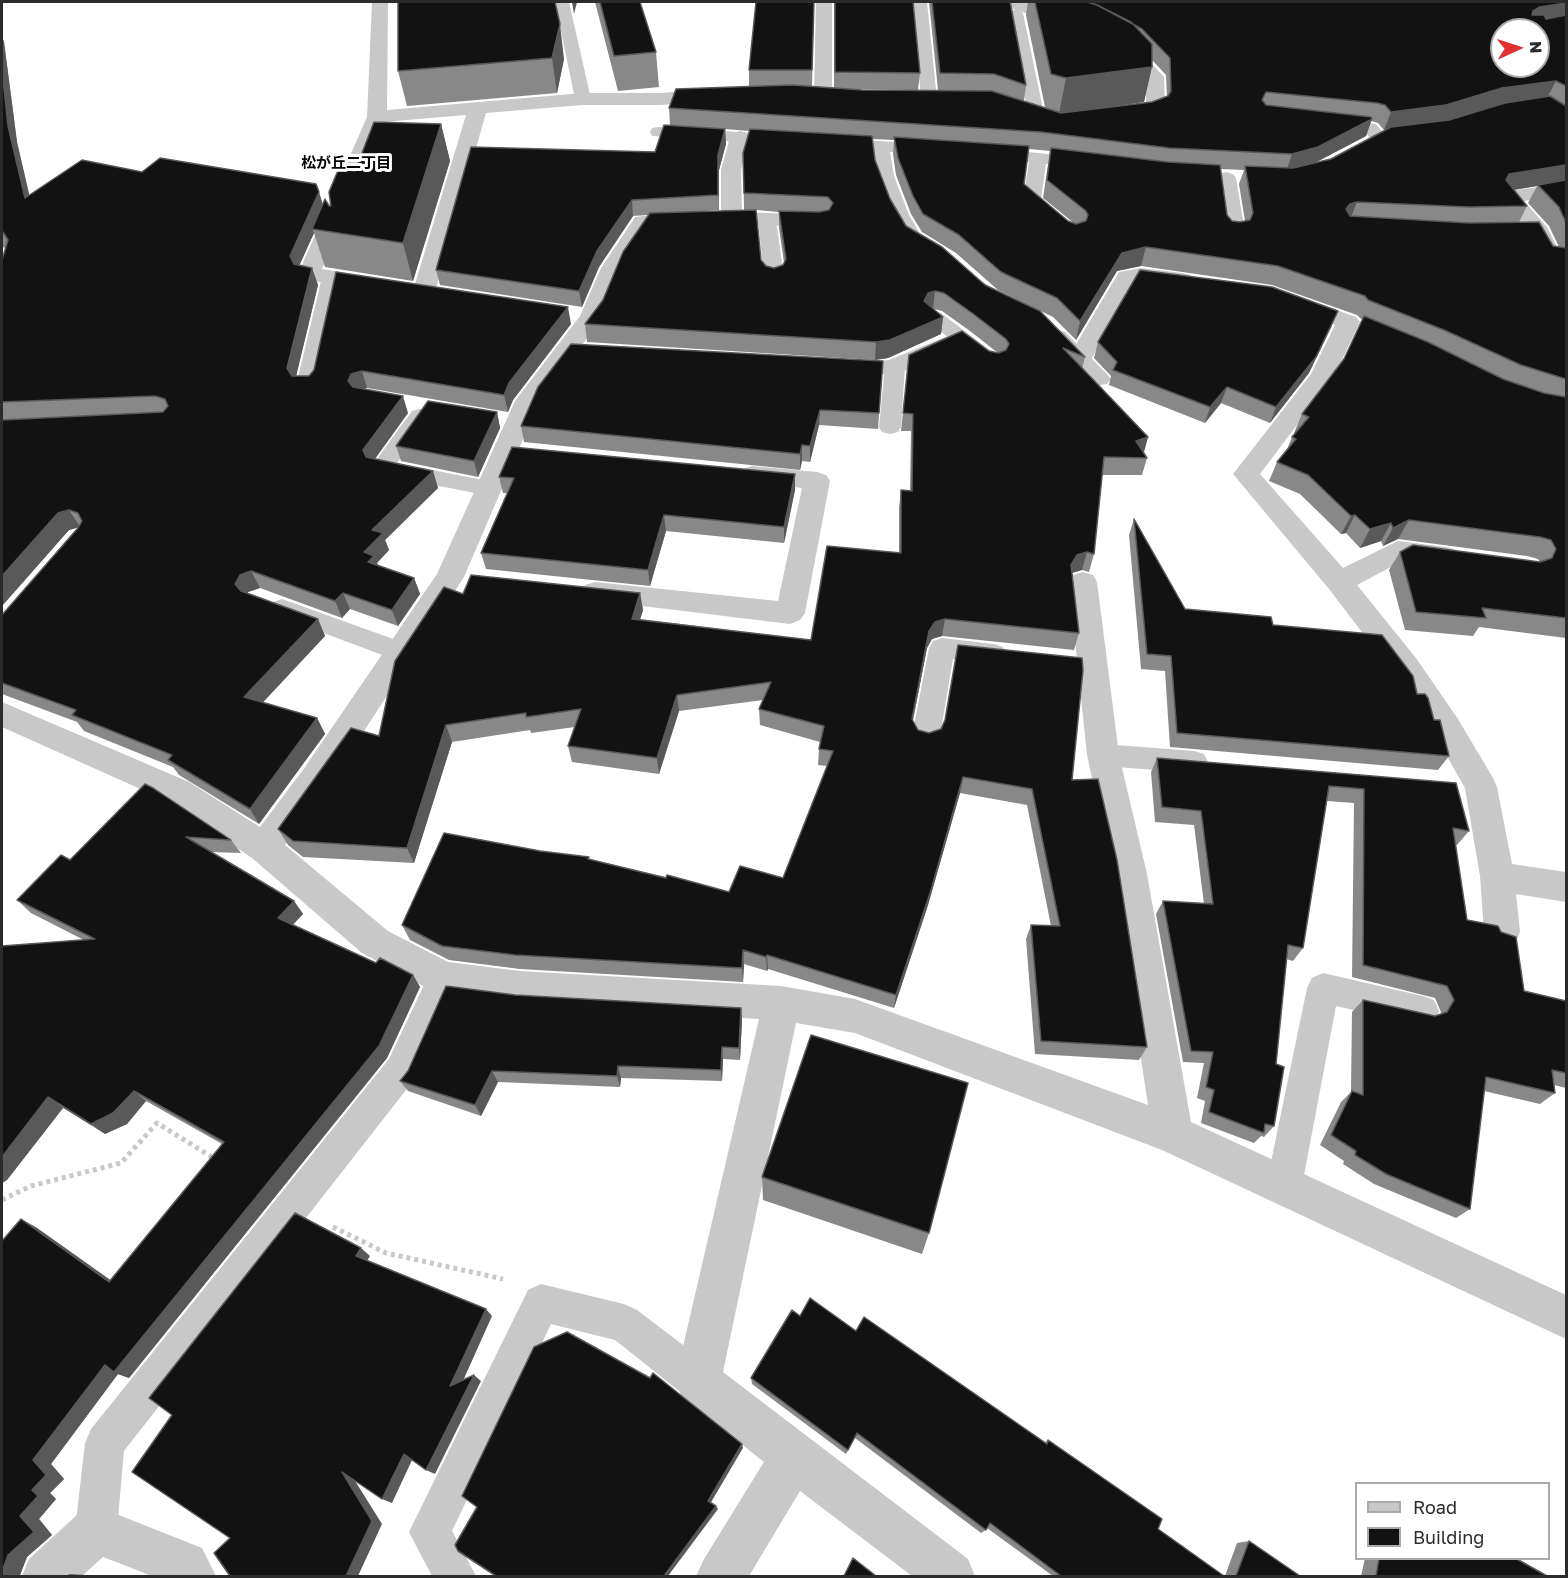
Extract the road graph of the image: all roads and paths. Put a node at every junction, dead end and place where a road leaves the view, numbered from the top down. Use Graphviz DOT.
graph roads {
  1 [pos="380,2"];
  2 [pos="562,2"];
  3 [pos="824,2"];
  4 [pos="920,2"];
  5 [pos="1013,7"];
  6 [pos="802,94"];
  7 [pos="734,95"];
  8 [pos="823,96"];
  9 [pos="842,98"];
  10 [pos="583,99"];
  11 [pos="906,99"];
  12 [pos="929,99"];
  13 [pos="950,99"];
  14 [pos="1014,107"];
  15 [pos="478,108"];
  16 [pos="1036,114"];
  17 [pos="377,117"];
  18 [pos="1103,117"];
  19 [pos="1058,122"];
  20 [pos="1313,122"];
  21 [pos="658,132"];
  22 [pos="1400,136"];
  23 [pos="740,137"];
  24 [pos="1380,138"];
  25 [pos="787,140"];
  26 [pos="822,142"];
  27 [pos="881,146"];
  28 [pos="1359,149"];
  29 [pos="948,150"];
  30 [pos="970,152"];
  31 [pos="1038,157"];
  32 [pos="1107,165"];
  33 [pos="1226,177"];
  34 [pos="1566,189"];
  35 [pos="732,218"];
  36 [pos="767,220"];
  37 [pos="819,221"];
  38 [pos="1064,227"];
  39 [pos="1234,232"];
  40 [pos="1516,232"];
  41 [pos="1539,232"];
  42 [pos="1566,259"];
  43 [pos="948,260"];
  44 [pos="332,277"];
  45 [pos="774,278"];
  46 [pos="1206,284"];
  47 [pos="424,292"];
  48 [pos="1270,294"];
  49 [pos="448,295"];
  50 [pos="934,317"];
  51 [pos="1045,322"];
  52 [pos="960,338"];
  53 [pos="1080,358"];
  54 [pos="994,362"];
  55 [pos="816,366"];
  56 [pos="895,366"];
  57 [pos="1100,379"];
  58 [pos="308,386"];
  59 [pos="424,406"];
  60 [pos="890,427"];
  61 [pos="724,472"];
  62 [pos="490,488"];
  63 [pos="1468,560"];
  64 [pos="1083,582"];
  65 [pos="1339,582"];
  66 [pos="567,590"];
  67 [pos="259,599"];
  68 [pos="401,652"];
  69 [pos="1012,656"];
  70 [pos="2,714"];
  71 [pos="926,736"];
  72 [pos="1103,754"];
  73 [pos="1221,765"];
  74 [pos="1446,784"];
  75 [pos="1481,787"];
  76 [pos="264,848"];
  77 [pos="1497,876"];
  78 [pos="1566,887"];
  79 [pos="1502,932"];
  80 [pos="444,978"];
  81 [pos="781,1003"];
  82 [pos="1423,1011"];
  83 [pos="1173,1134"];
  84 [pos="1284,1186"];
  85 [pos="1566,1317"];
  86 [pos="698,1381"];
  87 [pos="794,1457"];
  88 [pos="96,1530"];
  89 [pos="46,1576"];
  90 [pos="192,1576"];
  91 [pos="455,1576"];
  92 [pos="721,1576"];
  93 [pos="951,1576"];
  1 -- 17 [label="street"];
  2 -- 10 [label="lane"];
  3 -- 8 [label="street"];
  4 -- 12 [label="lane"];
  5 -- 16 [label="lane"];
  5 -- 18 [label="street"];
  6 -- 8 [label="street"];
  7 -- 10 [label="street"];
  8 -- 9 [label="street"];
  10 -- 15 [label="street"];
  11 -- 12 [label="street"];
  12 -- 13 [label="street"];
  14 -- 16 [label="street"];
  15 -- 17 [label="street"];
  15 -- 47 [label="street"];
  16 -- 19 [label="street"];
  17 -- 44 [label="street"];
  20 -- 24 [label="lane"];
  21 -- 23 [label="lane"];
  22 -- 24 [label="lane"];
  23 -- 25 [label="lane"];
  23 -- 35 [label="street"];
  24 -- 28 [label="lane"];
  26 -- 27 [label="lane"];
  27 -- 29 [label="lane"];
  27 -- 43 [label="lane"];
  30 -- 31 [label="lane"];
  31 -- 32 [label="lane"];
  31 -- 38 [label="lane"];
  33 -- 39 [label="street"];
  34 -- 41 [label="street"];
  35 -- 36 [label="street"];
  35 -- 62 [label="street"];
  36 -- 37 [label="street"];
  36 -- 45 [label="lane"];
  40 -- 41 [label="lane"];
  41 -- 42 [label="street"];
  44 -- 47 [label="street"];
  44 -- 58 [label="lane"];
  46 -- 53 [label="street"];
  47 -- 49 [label="street"];
  48 -- 65 [label="street"];
  50 -- 52 [label="lane"];
  51 -- 53 [label="lane"];
  52 -- 54 [label="lane"];
  52 -- 56 [label="street"];
  53 -- 57 [label="lane"];
  55 -- 56 [label="street"];
  56 -- 60 [label="lane"];
  59 -- 62 [label="lane"];
  61 -- 66 [label="street"];
  62 -- 68 [label="street"];
  63 -- 65 [label="street"];
  64 -- 72 [label="street"];
  65 -- 75 [label="street"];
  67 -- 68 [label="lane"];
  68 -- 76 [label="street"];
  69 -- 71 [label="lane"];
  70 -- 76 [label="street"];
  72 -- 73 [label="lane"];
  72 -- 83 [label="street"];
  74 -- 75 [label="lane"];
  75 -- 77 [label="street"];
  76 -- 80 [label="street"];
  77 -- 78 [label="street"];
  77 -- 79 [label="street"];
  80 -- 81 [label="street"];
  80 -- 88 [label="lane"];
  81 -- 83 [label="street"];
  81 -- 86 [label="street"];
  82 -- 84 [label="lane"];
  83 -- 84 [label="street"];
  84 -- 85 [label="street"];
  86 -- 87 [label="street"];
  86 -- 91 [label="lane"];
  87 -- 92 [label="street"];
  87 -- 93 [label="street"];
  88 -- 89 [label="street"];
  88 -- 90 [label="street"];
}
